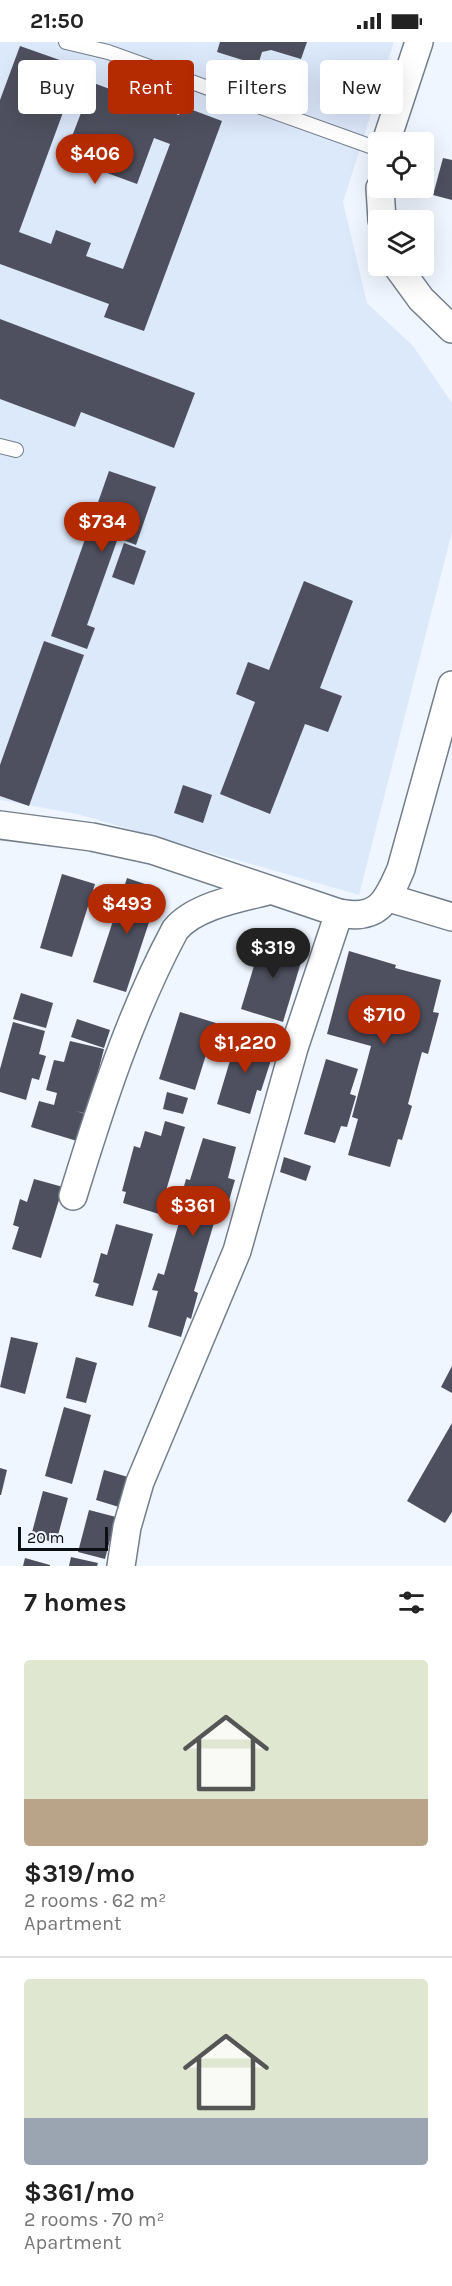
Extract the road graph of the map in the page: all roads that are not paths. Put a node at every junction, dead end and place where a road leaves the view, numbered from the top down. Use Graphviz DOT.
graph roads {
  1 [pos="66,42"];
  2 [pos="419,42"];
  3 [pos="389,132"];
  4 [pos="368,144"];
  5 [pos="404,276"];
  6 [pos="452,329"];
  7 [pos="0,446"];
  8 [pos="16,450"];
  9 [pos="452,685"];
  10 [pos="0,825"];
  11 [pos="268,891"];
  12 [pos="389,898"];
  13 [pos="339,913"];
  14 [pos="452,917"];
  15 [pos="73,1196"];
  16 [pos="121,1566"];
  1 -- 4 [label="lane"];
  2 -- 3 [label="street"];
  5 -- 6 [label="street"];
  7 -- 8 [label="lane"];
  9 -- 12 [label="street"];
  10 -- 11 [label="street"];
  11 -- 13 [label="street"];
  11 -- 15 [label="street"];
  12 -- 13 [label="street"];
  12 -- 14 [label="street"];
  13 -- 16 [label="street"];
}
